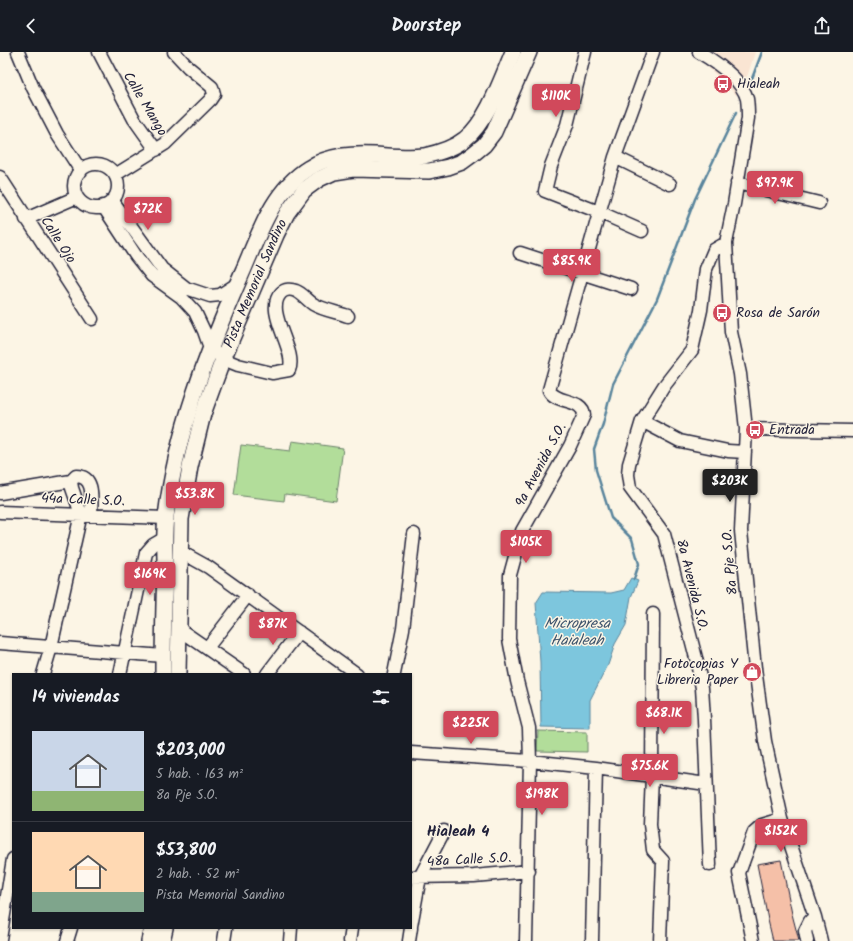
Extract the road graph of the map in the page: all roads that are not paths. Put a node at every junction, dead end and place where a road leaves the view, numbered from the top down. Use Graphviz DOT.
graph roads {
  1 [pos="18,52"];
  2 [pos="99,52"];
  3 [pos="174,52"];
  4 [pos="513,52"];
  5 [pos="529,52"];
  6 [pos="585,52"];
  7 [pos="653,52"];
  8 [pos="699,52"];
  9 [pos="156,150"];
  10 [pos="615,157"];
  11 [pos="82,171"];
  12 [pos="115,175"];
  13 [pos="0,177"];
  14 [pos="737,183"];
  15 [pos="670,184"];
  16 [pos="77,197"];
  17 [pos="108,203"];
  18 [pos="819,203"];
  19 [pos="599,212"];
  20 [pos="26,219"];
  21 [pos="642,231"];
  22 [pos="726,243"];
  23 [pos="520,253"];
  24 [pos="583,274"];
  25 [pos="237,284"];
  26 [pos="631,289"];
  27 [pos="184,293"];
  28 [pos="348,316"];
  29 [pos="92,319"];
  30 [pos="210,348"];
  31 [pos="223,359"];
  32 [pos="642,421"];
  33 [pos="746,430"];
  34 [pos="853,431"];
  35 [pos="744,452"];
  36 [pos="71,482"];
  37 [pos="0,493"];
  38 [pos="86,514"];
  39 [pos="1,516"];
  40 [pos="166,518"];
  41 [pos="414,534"];
  42 [pos="165,538"];
  43 [pos="181,552"];
  44 [pos="248,595"];
  45 [pos="653,614"];
  46 [pos="179,628"];
  47 [pos="299,632"];
  48 [pos="0,643"];
  49 [pos="51,647"];
  50 [pos="207,648"];
  51 [pos="125,654"];
  52 [pos="163,656"];
  53 [pos="43,673"];
  54 [pos="120,673"];
  55 [pos="163,673"];
  56 [pos="178,673"];
  57 [pos="243,673"];
  58 [pos="268,673"];
  59 [pos="355,673"];
  60 [pos="394,673"];
  61 [pos="412,753"];
  62 [pos="530,761"];
  63 [pos="596,768"];
  64 [pos="652,776"];
  65 [pos="706,784"];
  66 [pos="782,819"];
  67 [pos="444,831"];
  68 [pos="12,865"];
  69 [pos="710,865"];
  70 [pos="529,871"];
  71 [pos="416,877"];
  72 [pos="412,917"];
  73 [pos="815,917"];
  74 [pos="71,929"];
  75 [pos="152,929"];
  76 [pos="166,929"];
  77 [pos="226,929"];
  78 [pos="292,929"];
  79 [pos="352,929"];
  80 [pos="411,929"];
  81 [pos="0,939"];
  82 [pos="67,941"];
  83 [pos="149,941"];
  84 [pos="162,941"];
  85 [pos="224,941"];
  86 [pos="290,941"];
  87 [pos="350,941"];
  88 [pos="410,941"];
  89 [pos="526,941"];
  90 [pos="592,941"];
  91 [pos="660,941"];
  92 [pos="753,941"];
  93 [pos="807,941"];
  94 [pos="821,941"];
  1 -- 11 [label="street"];
  2 -- 9 [label="street, Calle Mango"];
  3 -- 9 [label="street"];
  4 -- 25 [label="main road, Pista Memorial Sandino"];
  5 -- 31 [label="main road, Pista Memorial Sandino"];
  6 -- 19 [label="street"];
  7 -- 10 [label="street"];
  8 -- 14 [label="street"];
  9 -- 12 [label="street"];
  10 -- 15 [label="street"];
  10 -- 19 [label="street"];
  11 -- 12 [label="street"];
  11 -- 16 [label="street"];
  12 -- 17 [label="street"];
  13 -- 20 [label="street, Calle Ojo"];
  14 -- 18 [label="street"];
  14 -- 22 [label="street"];
  16 -- 17 [label="street"];
  16 -- 20 [label="street"];
  17 -- 27 [label="street"];
  19 -- 21 [label="street"];
  19 -- 24 [label="street"];
  20 -- 29 [label="street, Calle Ojo"];
  22 -- 32 [label="street, 8a Avenida S.O."];
  22 -- 33 [label="street, 8a Pje S.O."];
  23 -- 24 [label="street"];
  24 -- 26 [label="street"];
  24 -- 62 [label="street, 9a Avenida S.O."];
  25 -- 27 [label="street"];
  25 -- 30 [label="main road, Pista Memorial Sandino"];
  27 -- 30 [label="street"];
  28 -- 31 [label="street"];
  30 -- 31 [label="street"];
  30 -- 40 [label="main road, Pista Memorial Sandino"];
  31 -- 43 [label="main road, Pista Memorial Sandino"];
  32 -- 35 [label="street"];
  32 -- 65 [label="street, 8a Avenida S.O."];
  33 -- 34 [label="street"];
  33 -- 35 [label="street, 8a Pje S.O."];
  35 -- 66 [label="street, 8a Pje S.O."];
  36 -- 37 [label="street"];
  36 -- 38 [label="street"];
  36 -- 38 [label="street"];
  38 -- 39 [label="street, 44a Calle S.O."];
  38 -- 40 [label="street, 44a Calle S.O."];
  38 -- 49 [label="street"];
  40 -- 42 [label="main road, Pista Memorial Sandino"];
  41 -- 60 [label="street"];
  42 -- 51 [label="street"];
  42 -- 52 [label="main road, Pista Memorial Sandino"];
  43 -- 44 [label="street"];
  43 -- 46 [label="main road, Pista Memorial Sandino"];
  44 -- 47 [label="street"];
  44 -- 50 [label="street"];
  45 -- 64 [label="street"];
  46 -- 50 [label="street"];
  46 -- 56 [label="main road, Pista Memorial Sandino"];
  47 -- 58 [label="street"];
  47 -- 59 [label="street"];
  48 -- 49 [label="street"];
  49 -- 51 [label="street"];
  49 -- 53 [label="street"];
  50 -- 57 [label="street"];
  51 -- 52 [label="street"];
  51 -- 54 [label="street"];
  52 -- 55 [label="main road, Pista Memorial Sandino"];
  61 -- 62 [label="street"];
  62 -- 63 [label="street"];
  62 -- 70 [label="street"];
  63 -- 64 [label="street"];
  63 -- 90 [label="street"];
  64 -- 65 [label="street"];
  64 -- 91 [label="street"];
  65 -- 69 [label="street, 8a Avenida S.O."];
  66 -- 73 [label="street, 8a Pje S.O."];
  66 -- 92 [label="street"];
  67 -- 71 [label="street"];
  68 -- 81 [label="street"];
  70 -- 71 [label="street, 48a Calle S.O."];
  70 -- 89 [label="street"];
  71 -- 72 [label="street"];
  73 -- 93 [label="street"];
  73 -- 94 [label="street, 8a Pje S.O."];
  74 -- 82 [label="street"];
  75 -- 83 [label="main road"];
  76 -- 84 [label="main road"];
  77 -- 85 [label="street"];
  78 -- 86 [label="street"];
  79 -- 87 [label="street"];
  80 -- 88 [label="street"];
}
